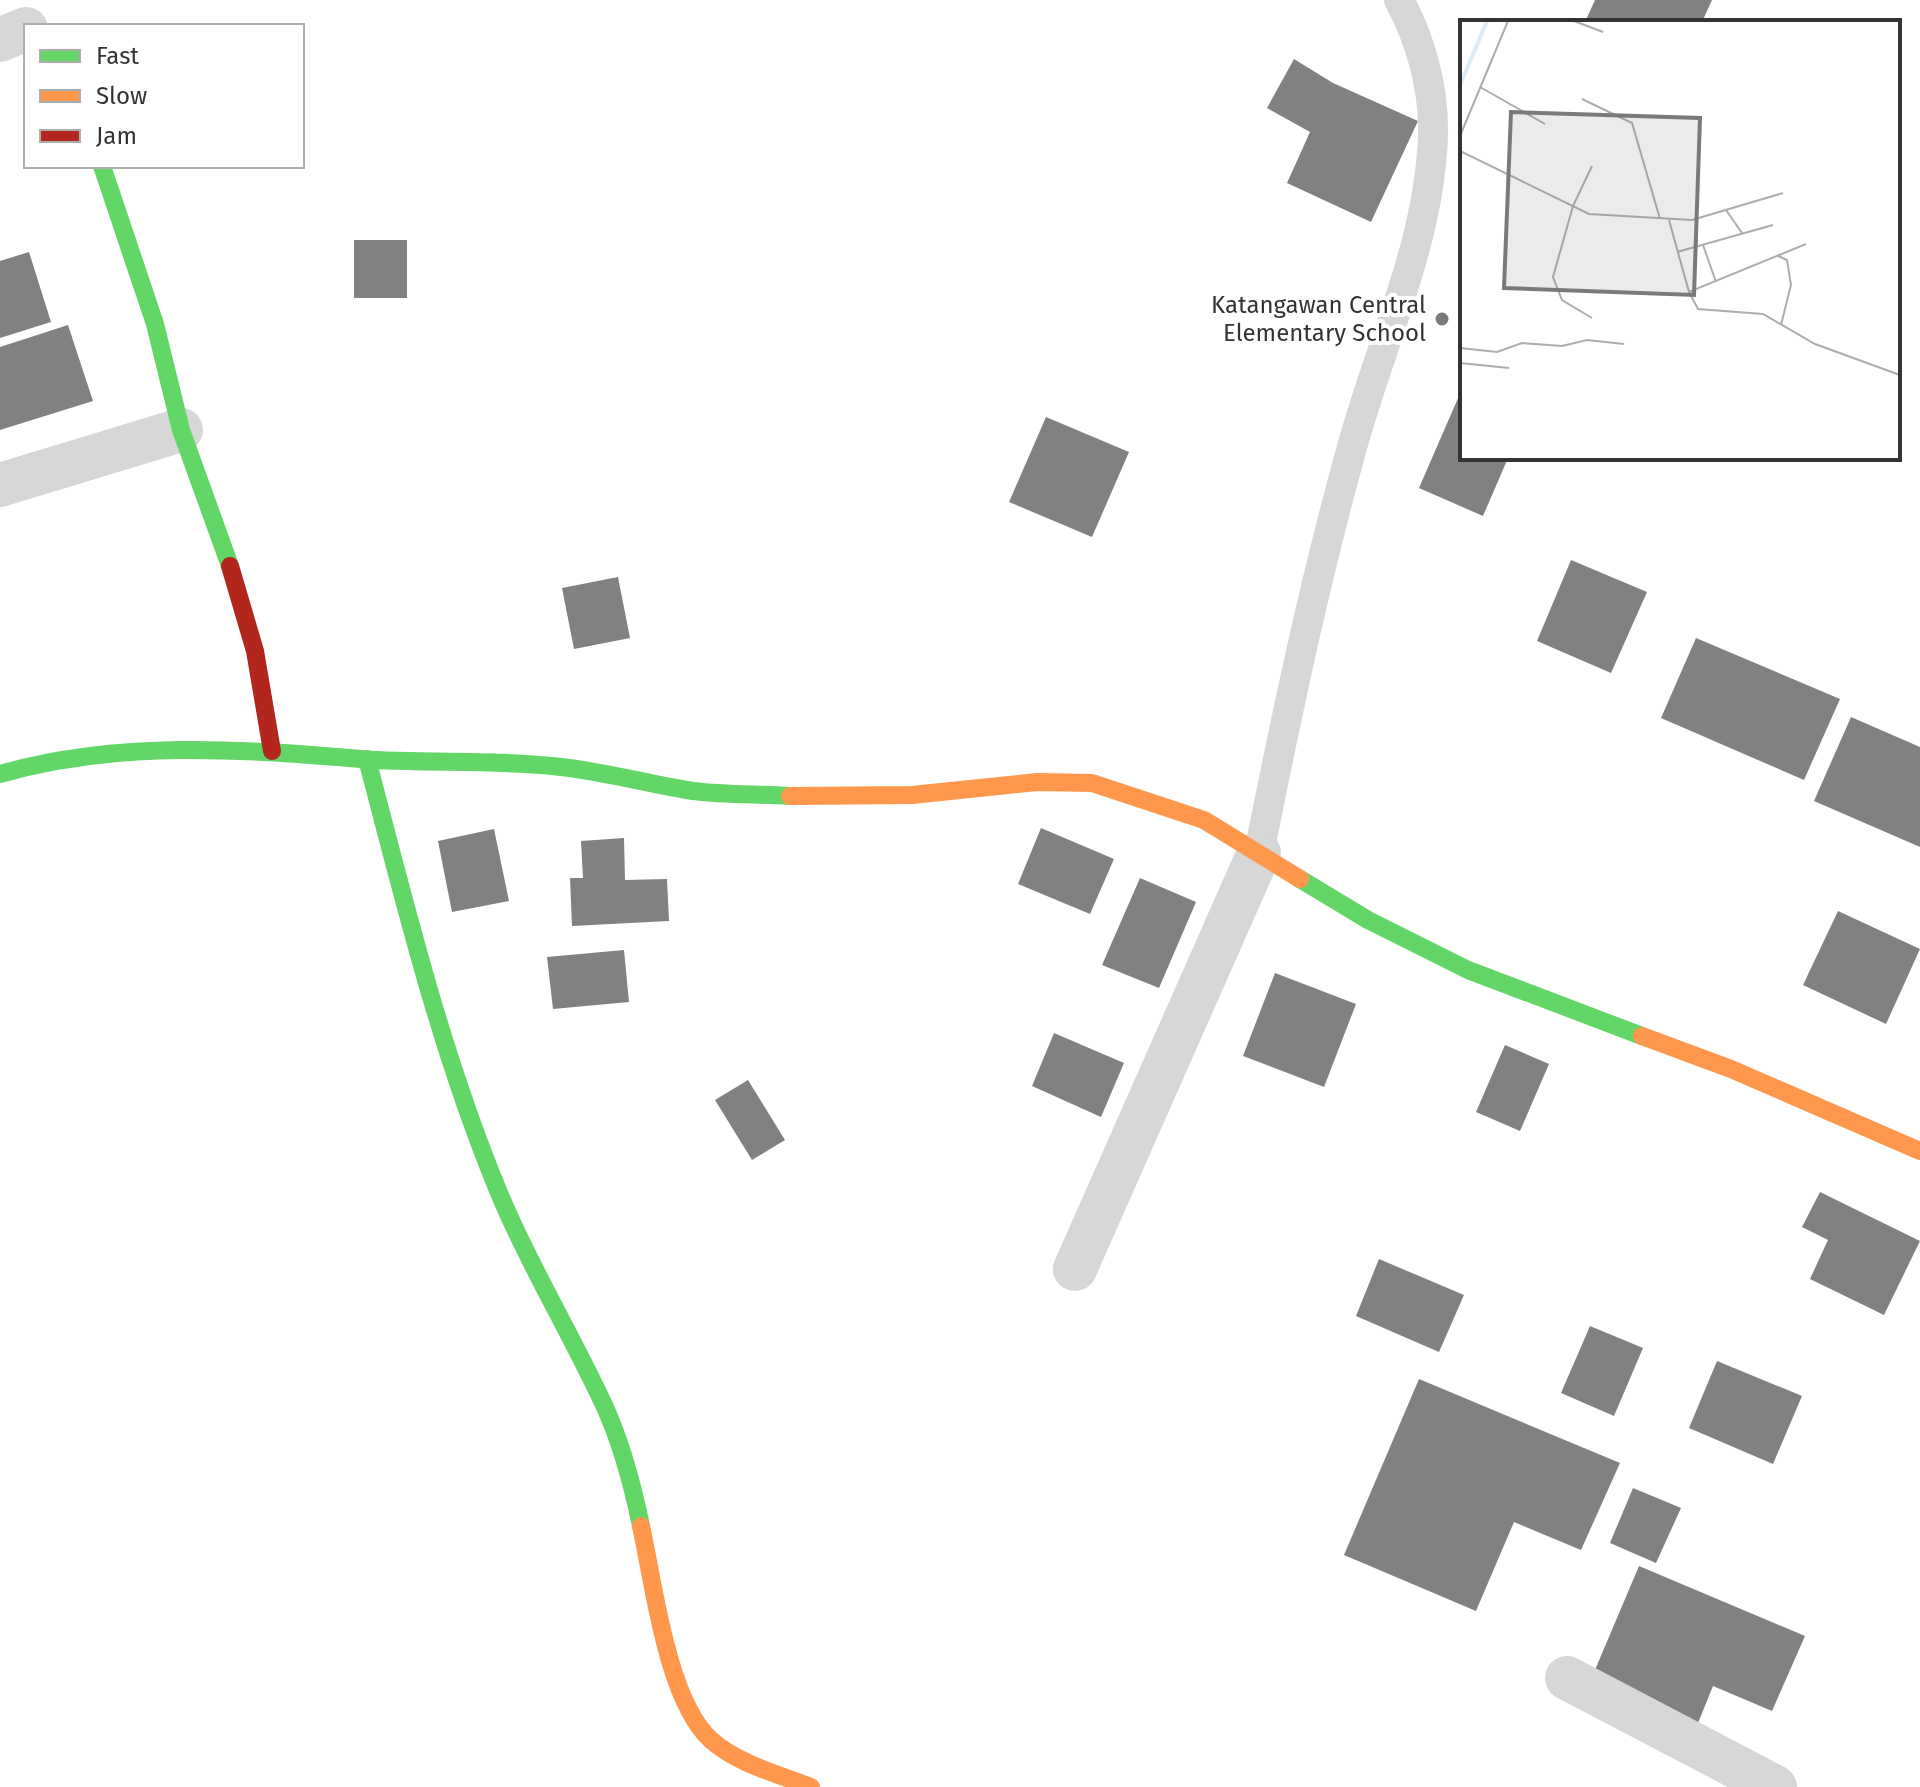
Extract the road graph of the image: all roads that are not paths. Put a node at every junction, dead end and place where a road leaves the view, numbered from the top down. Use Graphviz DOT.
graph roads {
  1 [pos="1399,0"];
  2 [pos="24,27"];
  3 [pos="0,40"];
  4 [pos="103,168"];
  5 [pos="181,430"];
  6 [pos="0,485"];
  7 [pos="272,751"];
  8 [pos="367,759"];
  9 [pos="0,774"];
  10 [pos="1259,853"];
  11 [pos="1920,1151"];
  12 [pos="1075,1269"];
  13 [pos="1567,1678"];
  14 [pos="811,1787"];
  15 [pos="1775,1787"];
  1 -- 10 [label="lane"];
  2 -- 3 [label="street"];
  4 -- 5 [label="street"];
  5 -- 6 [label="street"];
  5 -- 7 [label="street"];
  7 -- 8 [label="street"];
  7 -- 9 [label="street"];
  8 -- 10 [label="street"];
  8 -- 14 [label="street"];
  10 -- 11 [label="street"];
  10 -- 12 [label="street"];
  13 -- 15 [label="street"];
}
